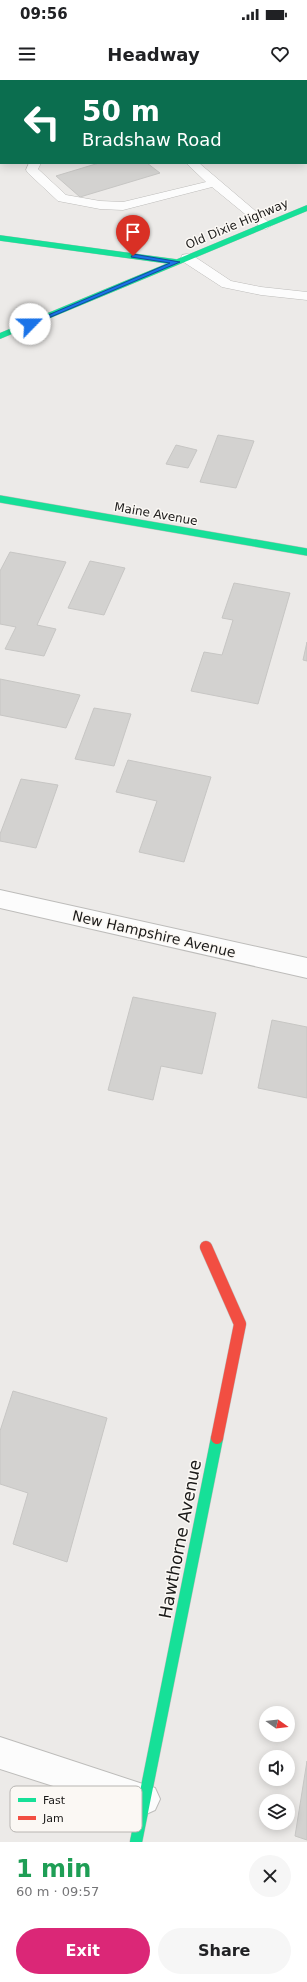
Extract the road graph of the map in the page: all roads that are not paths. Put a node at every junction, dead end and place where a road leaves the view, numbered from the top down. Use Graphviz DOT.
graph roads {
  1 [pos="35,164"];
  2 [pos="193,164"];
  3 [pos="215,183"];
  4 [pos="307,208"];
  5 [pos="266,225"];
  6 [pos="0,238"];
  7 [pos="182,260"];
  8 [pos="307,296"];
  9 [pos="0,336"];
  10 [pos="0,499"];
  11 [pos="307,552"];
  12 [pos="0,899"];
  13 [pos="307,968"];
  14 [pos="206,1247"];
  15 [pos="0,1753"];
  16 [pos="101,1786"];
  17 [pos="144,1800"];
  18 [pos="142,1810"];
  19 [pos="138,1832"];
  20 [pos="136,1842"];
  1 -- 3 [label="lane"];
  2 -- 3 [label="lane"];
  3 -- 5 [label="lane"];
  4 -- 5 [label="street, Old Dixie Highway"];
  5 -- 7 [label="street, Old Dixie Highway"];
  6 -- 7 [label="street"];
  7 -- 8 [label="lane"];
  7 -- 9 [label="street, Old Dixie Highway"];
  10 -- 11 [label="street, Maine Avenue"];
  12 -- 13 [label="street, New Hampshire Avenue"];
  14 -- 17 [label="street, Hawthorne Avenue"];
  15 -- 16 [label="street"];
  17 -- 18 [label="street, Hawthorne Avenue"];
  19 -- 20 [label="street, Hawthorne Avenue"];
}
